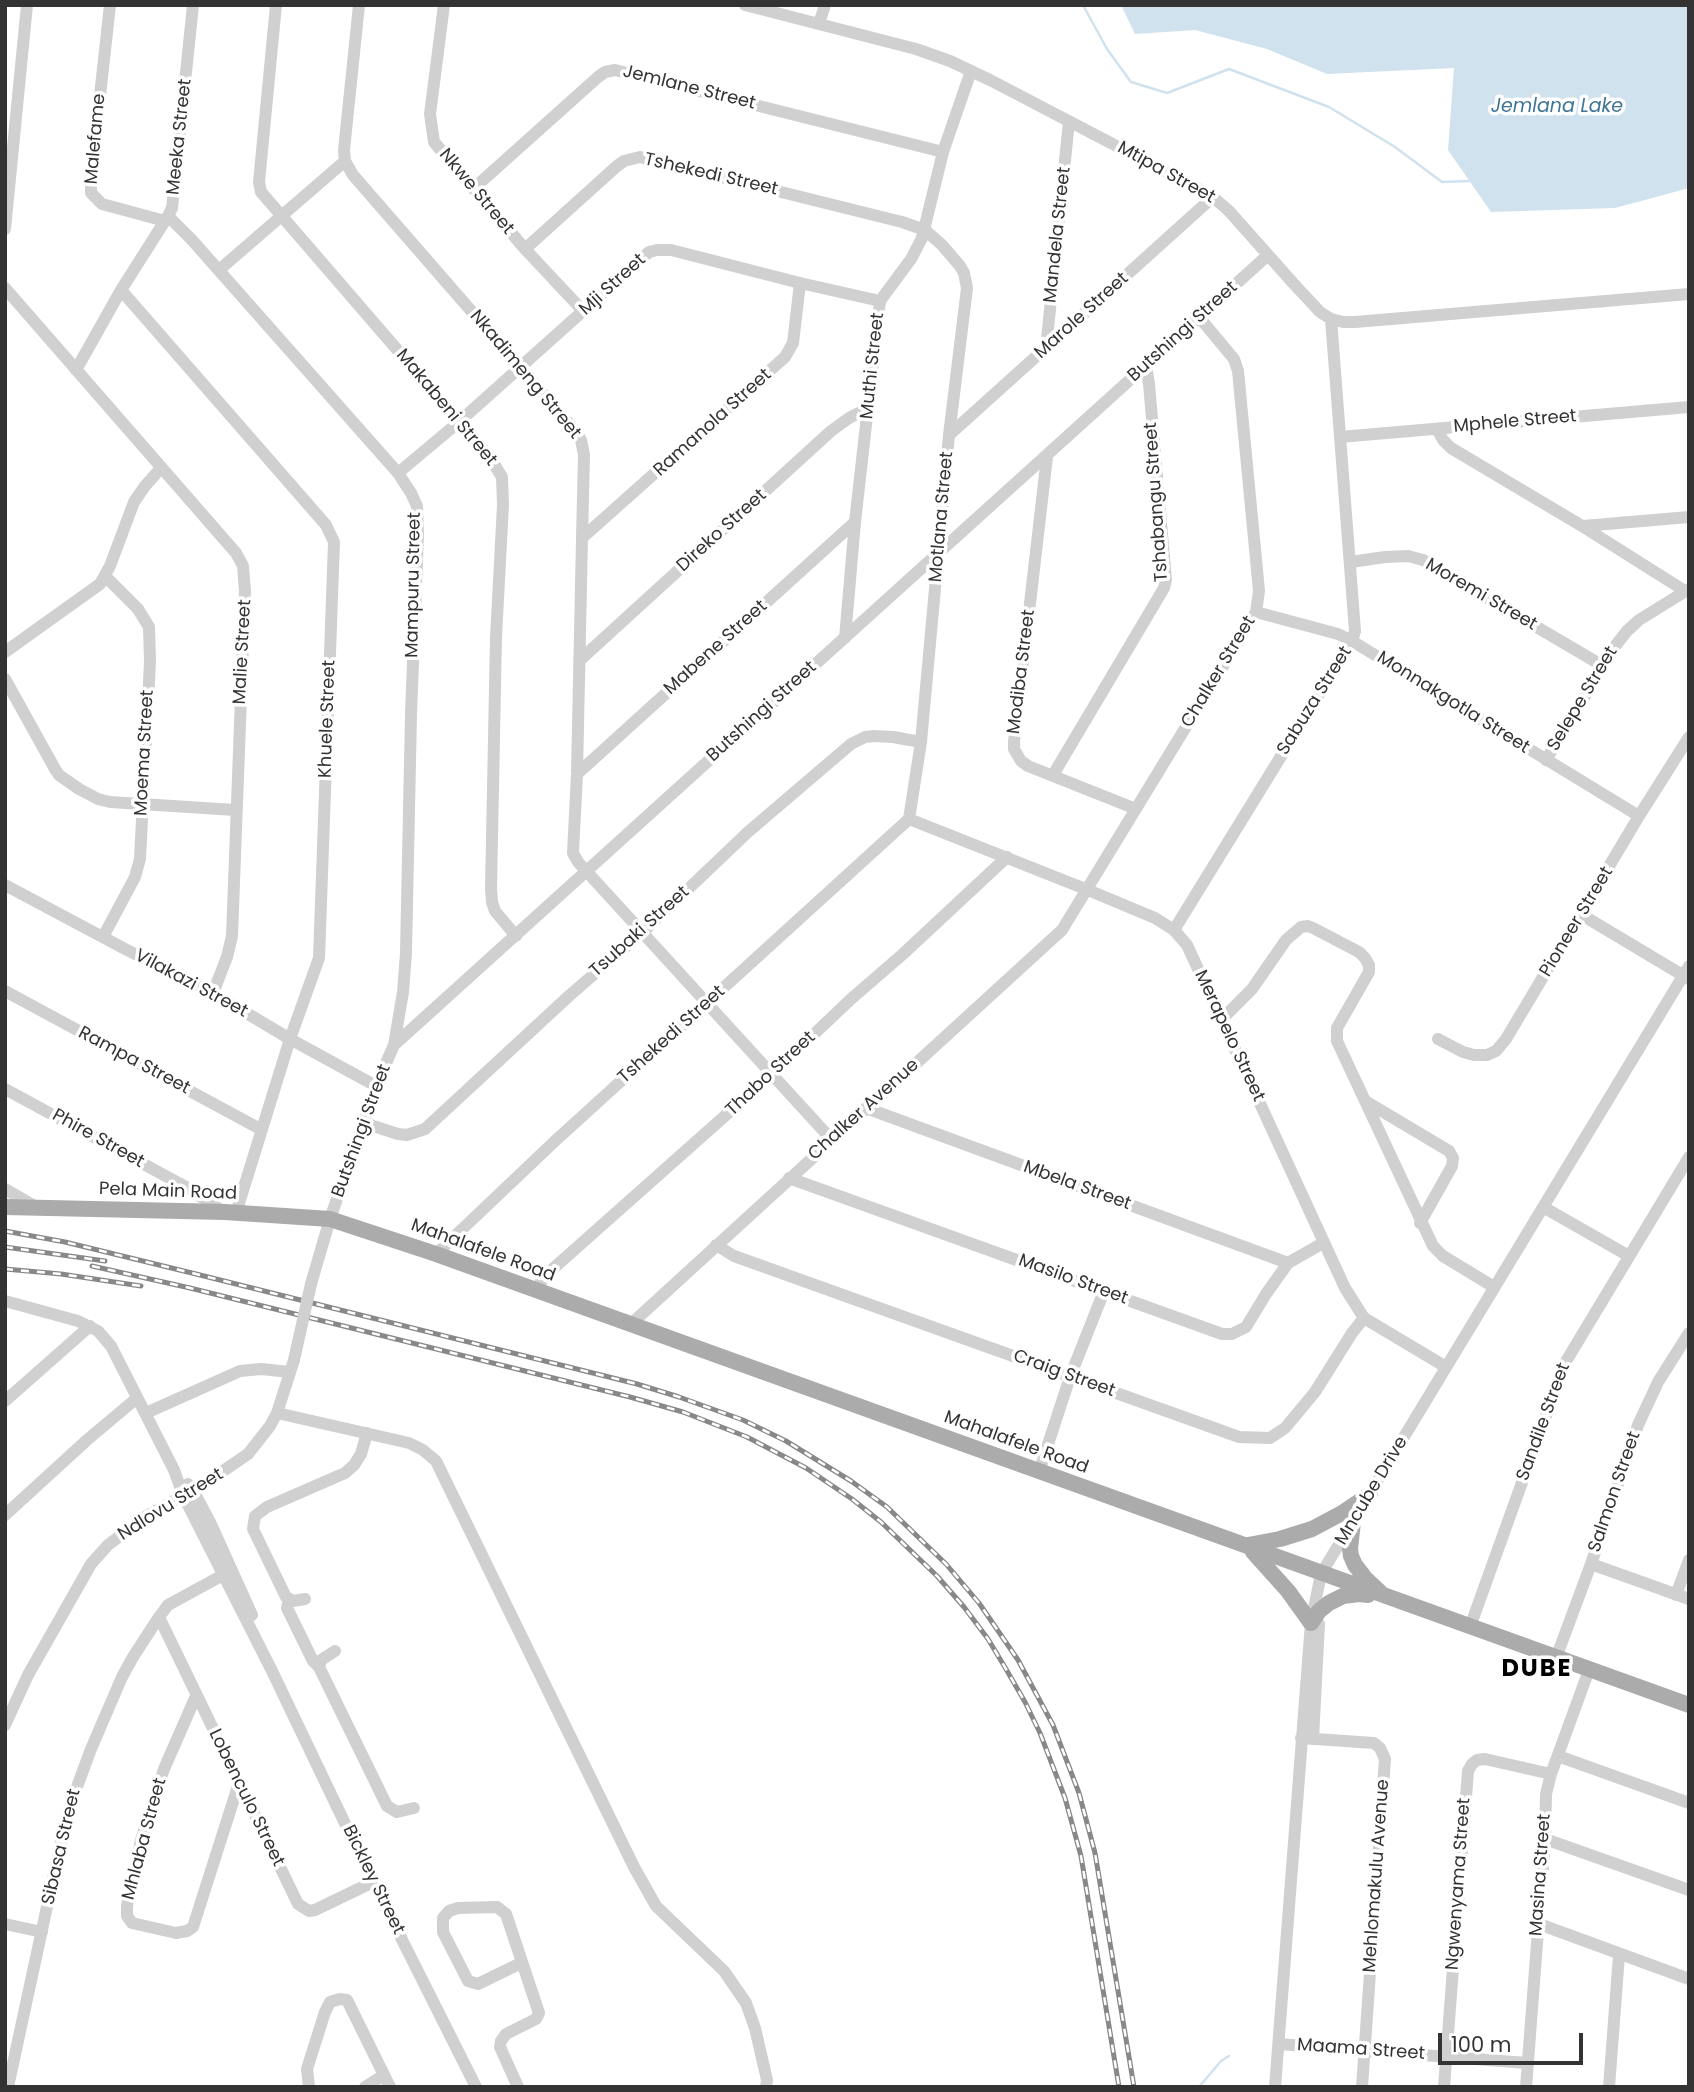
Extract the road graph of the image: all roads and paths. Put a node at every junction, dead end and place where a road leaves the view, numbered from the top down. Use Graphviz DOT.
graph roads {
  1 [pos="27,5"];
  2 [pos="110,5"];
  3 [pos="194,5"];
  4 [pos="276,5"];
  5 [pos="359,5"];
  6 [pos="444,5"];
  7 [pos="745,5"];
  8 [pos="825,5"];
  9 [pos="819,24"];
  10 [pos="971,71"];
  11 [pos="1069,121"];
  12 [pos="943,152"];
  13 [pos="345,161"];
  14 [pos="8,180"];
  15 [pos="473,189"];
  16 [pos="1213,197"];
  17 [pos="280,216"];
  18 [pos="167,218"];
  19 [pos="5,229"];
  20 [pos="925,230"];
  21 [pos="525,248"];
  22 [pos="1268,255"];
  23 [pos="219,270"];
  24 [pos="800,283"];
  25 [pos="5,288"];
  26 [pos="121,290"];
  27 [pos="1689,294"];
  28 [pos="880,301"];
  29 [pos="584,312"];
  30 [pos="1199,317"];
  31 [pos="1331,319"];
  32 [pos="1046,349"];
  33 [pos="1146,366"];
  34 [pos="520,367"];
  35 [pos="76,370"];
  36 [pos="1689,407"];
  37 [pos="868,408"];
  38 [pos="460,421"];
  39 [pos="1437,429"];
  40 [pos="949,435"];
  41 [pos="1340,437"];
  42 [pos="1047,457"];
  43 [pos="161,468"];
  44 [pos="398,473"];
  45 [pos="1689,517"];
  46 [pos="855,522"];
  47 [pos="1583,526"];
  48 [pos="582,538"];
  49 [pos="939,551"];
  50 [pos="1351,562"];
  51 [pos="106,576"];
  52 [pos="1687,590"];
  53 [pos="1256,612"];
  54 [pos="845,638"];
  55 [pos="1352,641"];
  56 [pos="5,652"];
  57 [pos="580,660"];
  58 [pos="1603,666"];
  59 [pos="5,679"];
  60 [pos="1689,737"];
  61 [pos="921,742"];
  62 [pos="1546,760"];
  63 [pos="577,774"];
  64 [pos="1053,775"];
  65 [pos="142,805"];
  66 [pos="1136,809"];
  67 [pos="236,810"];
  68 [pos="1639,816"];
  69 [pos="909,818"];
  70 [pos="1007,857"];
  71 [pos="587,871"];
  72 [pos="5,885"];
  73 [pos="1088,890"];
  74 [pos="1582,915"];
  75 [pos="1174,930"];
  76 [pos="643,932"];
  77 [pos="516,936"];
  78 [pos="103,937"];
  79 [pos="1687,974"];
  80 [pos="5,992"];
  81 [pos="213,993"];
  82 [pos="707,1003"];
  83 [pos="1221,1020"];
  84 [pos="290,1039"];
  85 [pos="1438,1039"];
  86 [pos="394,1045"];
  87 [pos="771,1075"];
  88 [pos="376,1086"];
  89 [pos="5,1089"];
  90 [pos="1365,1101"];
  91 [pos="866,1108"];
  92 [pos="364,1122"];
  93 [pos="262,1130"];
  94 [pos="831,1139"];
  95 [pos="1689,1157"];
  96 [pos="789,1178"];
  97 [pos="5,1189"];
  98 [pos="5,1207"];
  99 [pos="36,1207"];
  100 [pos="1543,1207"];
  101 [pos="230,1212"];
  102 [pos="330,1219"];
  103 [pos="1420,1223"];
  104 [pos="1323,1243"];
  105 [pos="716,1245"];
  106 [pos="436,1254"];
  107 [pos="1629,1256"];
  108 [pos="1288,1263"];
  109 [pos="312,1284"];
  110 [pos="1494,1287"];
  111 [pos="535,1290"];
  112 [pos="1104,1291"];
  113 [pos="5,1301"];
  114 [pos="1364,1318"];
  115 [pos="631,1324"];
  116 [pos="90,1326"];
  117 [pos="1689,1333"];
  118 [pos="292,1366"];
  119 [pos="1446,1367"];
  120 [pos="1070,1377"];
  121 [pos="8,1396"];
  122 [pos="137,1398"];
  123 [pos="146,1413"];
  124 [pos="277,1413"];
  125 [pos="367,1433"];
  126 [pos="1039,1472"];
  127 [pos="188,1492"];
  128 [pos="1370,1494"];
  129 [pos="5,1516"];
  130 [pos="1353,1522"];
  131 [pos="1246,1545"];
  132 [pos="1689,1560"];
  133 [pos="1591,1564"];
  134 [pos="1321,1574"];
  135 [pos="223,1575"];
  136 [pos="1386,1597"];
  137 [pos="1682,1597"];
  138 [pos="305,1599"];
  139 [pos="289,1600"];
  140 [pos="159,1617"];
  141 [pos="1315,1617"];
  142 [pos="1470,1627"];
  143 [pos="335,1651"];
  144 [pos="1556,1658"];
  145 [pos="319,1667"];
  146 [pos="1589,1670"];
  147 [pos="272,1671"];
  148 [pos="196,1696"];
  149 [pos="1689,1706"];
  150 [pos="5,1725"];
  151 [pos="1307,1738"];
  152 [pos="1558,1756"];
  153 [pos="1551,1774"];
  154 [pos="239,1783"];
  155 [pos="1689,1803"];
  156 [pos="414,1808"];
  157 [pos="1545,1839"];
  158 [pos="373,1882"];
  159 [pos="1689,1890"];
  160 [pos="5,1924"];
  161 [pos="1539,1924"];
  162 [pos="42,1933"];
  163 [pos="1619,1955"];
  164 [pos="521,1963"];
  165 [pos="1689,1979"];
  166 [pos="1279,2044"];
  167 [pos="1364,2051"];
  168 [pos="1446,2056"];
  169 [pos="1527,2063"];
  170 [pos="387,2081"];
  171 [pos="8,2087"];
  172 [pos="309,2087"];
  173 [pos="365,2087"];
  174 [pos="476,2087"];
  175 [pos="518,2087"];
  176 [pos="766,2087"];
  177 [pos="1275,2087"];
  178 [pos="1362,2087"];
  179 [pos="1444,2087"];
  180 [pos="1525,2087"];
  181 [pos="1609,2087"];
  1 -- 14 [label="street"];
  2 -- 18 [label="street, Malefame"];
  3 -- 18 [label="street, Meeka Street"];
  4 -- 17 [label="street, Makabeni Street"];
  5 -- 13 [label="street"];
  6 -- 15 [label="street, Nkwe Street"];
  7 -- 9 [label="street, Mtipa Street"];
  8 -- 9 [label="street"];
  9 -- 10 [label="street, Mtipa Street"];
  10 -- 11 [label="street, Mtipa Street"];
  10 -- 12 [label="street, Muthi Street"];
  11 -- 16 [label="street, Mtipa Street"];
  11 -- 32 [label="street, Mandela Street"];
  12 -- 15 [label="street, Jemlane Street"];
  12 -- 20 [label="street, Muthi Street"];
  13 -- 17 [label="street"];
  13 -- 34 [label="street, Nkadimeng Street"];
  14 -- 19 [label="street"];
  15 -- 21 [label="street, Nkwe Street"];
  16 -- 22 [label="street, Mtipa Street"];
  16 -- 32 [label="street, Marole Street"];
  17 -- 23 [label="street"];
  17 -- 38 [label="street, Makabeni Street"];
  18 -- 23 [label="street, Mampuru Street"];
  18 -- 26 [label="street, Meeka Street"];
  20 -- 21 [label="street, Tshekedi Street"];
  20 -- 28 [label="street, Muthi Street"];
  20 -- 40 [label="street, Motlana Street"];
  21 -- 29 [label="street, Nkwe Street"];
  22 -- 30 [label="street, Butshingi Street"];
  22 -- 31 [label="street, Mtipa Street"];
  23 -- 44 [label="street, Mampuru Street"];
  24 -- 28 [label="street, Mji Street"];
  24 -- 29 [label="street, Mji Street"];
  24 -- 48 [label="street, Ramanola Street"];
  25 -- 35 [label="street, Malie Street"];
  26 -- 35 [label="street, Meeka Street"];
  26 -- 84 [label="street, Khuele Street"];
  27 -- 31 [label="street"];
  28 -- 37 [label="street, Muthi Street"];
  29 -- 34 [label="street, Mji Street"];
  30 -- 33 [label="street, Butshingi Street"];
  30 -- 53 [label="street, Chalker Street"];
  31 -- 41 [label="street, Sabuza Street"];
  32 -- 40 [label="street, Marole Street"];
  33 -- 42 [label="street, Butshingi Street"];
  33 -- 64 [label="street, Tshabangu Street"];
  34 -- 38 [label="street, Mji Street"];
  34 -- 48 [label="street, Nkadimeng Street"];
  35 -- 43 [label="street, Malie Street"];
  36 -- 39 [label="street, Mphele Street"];
  37 -- 46 [label="street, Muthi Street"];
  37 -- 57 [label="street, Direko Street"];
  38 -- 44 [label="street, Mji Street"];
  38 -- 77 [label="street, Makabeni Street"];
  39 -- 41 [label="street, Mphele Street"];
  39 -- 47 [label="street"];
  40 -- 49 [label="street, Motlana Street"];
  41 -- 50 [label="street, Sabuza Street"];
  42 -- 49 [label="street, Butshingi Street"];
  42 -- 64 [label="street, Modiba Street"];
  43 -- 51 [label="street"];
  43 -- 67 [label="street, Malie Street"];
  44 -- 86 [label="street, Mampuru Street"];
  45 -- 47 [label="street"];
  46 -- 54 [label="street, Muthi Street"];
  46 -- 63 [label="street, Mabene Street"];
  47 -- 52 [label="street"];
  48 -- 57 [label="street, Nkadimeng Street"];
  49 -- 54 [label="street, Butshingi Street"];
  49 -- 61 [label="street, Motlana Street"];
  50 -- 55 [label="street, Sabuza Street"];
  50 -- 58 [label="street, Moremi Street"];
  51 -- 56 [label="street"];
  51 -- 65 [label="street, Moema Street"];
  52 -- 58 [label="street, Selepe Street"];
  53 -- 55 [label="street, Monnakgotla Street"];
  53 -- 66 [label="street, Chalker Street"];
  54 -- 71 [label="street, Butshingi Street"];
  55 -- 62 [label="street, Monnakgotla Street"];
  55 -- 75 [label="street, Sabuza Street"];
  57 -- 63 [label="street, Nkadimeng Street"];
  58 -- 62 [label="street, Selepe Street"];
  59 -- 65 [label="street"];
  60 -- 68 [label="street, Pioneer Street"];
  61 -- 69 [label="street, Motlana Street"];
  61 -- 76 [label="street, Tsubaki Street"];
  62 -- 68 [label="street, Monnakgotla Street"];
  63 -- 71 [label="street, Nkadimeng Street"];
  64 -- 66 [label="street, Modiba Street"];
  65 -- 67 [label="street"];
  65 -- 78 [label="street, Moema Street"];
  66 -- 73 [label="street, Chalker Street"];
  67 -- 81 [label="street, Malie Street"];
  68 -- 74 [label="street, Pioneer Street"];
  69 -- 70 [label="street, Merapelo Street"];
  69 -- 82 [label="street, Tshekedi Street"];
  70 -- 73 [label="street, Merapelo Street"];
  70 -- 87 [label="street, Thabo Street"];
  71 -- 76 [label="street, Nkadimeng Street"];
  71 -- 77 [label="street, Butshingi Street"];
  72 -- 78 [label="street, Vilakazi Street"];
  73 -- 75 [label="street, Merapelo Street"];
  73 -- 91 [label="street, Chalker Avenue"];
  74 -- 79 [label="street"];
  74 -- 85 [label="street, Pioneer Street"];
  75 -- 83 [label="street, Merapelo Street"];
  76 -- 82 [label="street, Nkadimeng Street"];
  76 -- 92 [label="street, Tsubaki Street"];
  77 -- 86 [label="street, Butshingi Street"];
  78 -- 81 [label="street, Vilakazi Street"];
  79 -- 100 [label="street, Mncube Drive"];
  80 -- 93 [label="street, Rampa Street"];
  81 -- 84 [label="street, Vilakazi Street"];
  82 -- 87 [label="street, Nkadimeng Street"];
  82 -- 106 [label="street, Tshekedi Street"];
  83 -- 90 [label="street"];
  83 -- 104 [label="street, Merapelo Street"];
  84 -- 88 [label="street, Vilakazi Street"];
  84 -- 93 [label="street, Khuele Street"];
  86 -- 88 [label="street, Butshingi Street"];
  87 -- 94 [label="street, Nkadimeng Street"];
  87 -- 111 [label="street, Thabo Street"];
  88 -- 92 [label="street, Butshingi Street"];
  89 -- 101 [label="street, Phire Street"];
  90 -- 103 [label="street"];
  90 -- 103 [label="street"];
  91 -- 94 [label="street, Chalker Avenue"];
  91 -- 108 [label="street, Mbela Street"];
  92 -- 102 [label="street, Butshingi Street"];
  93 -- 101 [label="street, Khuele Street"];
  94 -- 96 [label="street, Chalker Avenue"];
  95 -- 107 [label="street, Sandile Street"];
  96 -- 105 [label="street, Chalker Avenue"];
  96 -- 112 [label="street, Masilo Street"];
  97 -- 99 [label="street"];
  98 -- 99 [label="main road, Pela Main Road"];
  99 -- 101 [label="main road, Pela Main Road"];
  100 -- 107 [label="street"];
  100 -- 110 [label="street, Mncube Drive"];
  101 -- 102 [label="main road, Pela Main Road"];
  102 -- 106 [label="main road, Mahalafele Road"];
  102 -- 109 [label="street, Butshingi Street"];
  103 -- 110 [label="street"];
  104 -- 108 [label="street, Masilo Street"];
  104 -- 114 [label="street, Merapelo Street"];
  105 -- 115 [label="street, Chalker Avenue"];
  105 -- 120 [label="street, Craig Street"];
  106 -- 111 [label="main road, Mahalafele Road"];
  107 -- 142 [label="street, Sandile Street"];
  108 -- 112 [label="street, Masilo Street"];
  109 -- 118 [label="street, Ndlovu Street, bridge"];
  110 -- 119 [label="street, Mncube Drive"];
  111 -- 115 [label="main road, Mahalafele Road"];
  112 -- 120 [label="street"];
  113 -- 116 [label="street"];
  114 -- 119 [label="street, Merapelo Street"];
  114 -- 120 [label="street, Craig Street"];
  115 -- 126 [label="main road, Mahalafele Road"];
  116 -- 121 [label="street"];
  116 -- 122 [label="street, Bickley Street"];
  117 -- 133 [label="street, Salmon Street"];
  118 -- 123 [label="street"];
  118 -- 124 [label="street, Ndlovu Street"];
  119 -- 128 [label="street, Mncube Drive"];
  120 -- 126 [label="street"];
  122 -- 123 [label="street, Bickley Street"];
  122 -- 129 [label="street"];
  123 -- 127 [label="street, Bickley Street"];
  124 -- 125 [label="street"];
  124 -- 127 [label="street, Ndlovu Street"];
  125 -- 139 [label="street"];
  125 -- 176 [label="street"];
  126 -- 131 [label="main road, Mahalafele Road"];
  127 -- 135 [label="street, Bickley Street"];
  127 -- 147 [label="street, Bickley Street"];
  127 -- 150 [label="street, Ndlovu Street"];
  128 -- 130 [label="street, Mncube Drive"];
  128 -- 131 [label="main road"];
  130 -- 134 [label="street, Mncube Drive"];
  130 -- 136 [label="main road"];
  131 -- 134 [label="main road, Mahalafele Road"];
  131 -- 141 [label="main road"];
  132 -- 137 [label="street"];
  133 -- 137 [label="street"];
  133 -- 144 [label="street, Salmon Street"];
  134 -- 136 [label="main road, Mahalafele Road"];
  134 -- 141 [label="street, Mncube Drive"];
  135 -- 140 [label="street, Sibasa Street"];
  135 -- 147 [label="street, Bickley Street"];
  136 -- 141 [label="main road"];
  136 -- 142 [label="main road, Mahalafele Road"];
  138 -- 139 [label="street"];
  139 -- 145 [label="street"];
  140 -- 148 [label="street, Lobenculo Street"];
  140 -- 162 [label="street, Sibasa Street"];
  141 -- 151 [label="street, Mncube Drive"];
  142 -- 144 [label="main road, Mahalafele Road"];
  143 -- 145 [label="street"];
  144 -- 146 [label="main road, Mahalafele Road"];
  145 -- 156 [label="street"];
  146 -- 149 [label="main road, Mahalafele Road"];
  146 -- 152 [label="street, Masina Street"];
  147 -- 158 [label="street, Bickley Street"];
  148 -- 154 [label="street, Lobenculo Street"];
  148 -- 154 [label="street, Mhlaba Street"];
  151 -- 166 [label="street, Mncube Drive"];
  151 -- 167 [label="street, Mehlomakulu Avenue"];
  152 -- 153 [label="street, Masina Street"];
  152 -- 155 [label="street"];
  153 -- 157 [label="street, Masina Street"];
  153 -- 168 [label="street, Ngwenyama Street"];
  154 -- 158 [label="street, Lobenculo Street"];
  157 -- 159 [label="street"];
  157 -- 161 [label="street, Masina Street"];
  158 -- 174 [label="street, Bickley Street"];
  160 -- 162 [label="street"];
  161 -- 163 [label="street"];
  161 -- 169 [label="street, Masina Street"];
  162 -- 171 [label="street, Sibasa Street"];
  163 -- 165 [label="street"];
  163 -- 181 [label="street"];
  164 -- 164 [label="street"];
  164 -- 175 [label="street"];
  166 -- 167 [label="street, Maama Street"];
  166 -- 177 [label="street, Mncube Drive"];
  167 -- 168 [label="street, Maama Street"];
  167 -- 178 [label="street, Mehlomakulu Avenue"];
  168 -- 169 [label="street, Maama Street"];
  168 -- 179 [label="street, Ngwenyama Street"];
  169 -- 180 [label="street, Masina Street"];
  170 -- 172 [label="street"];
  170 -- 173 [label="street"];
}
